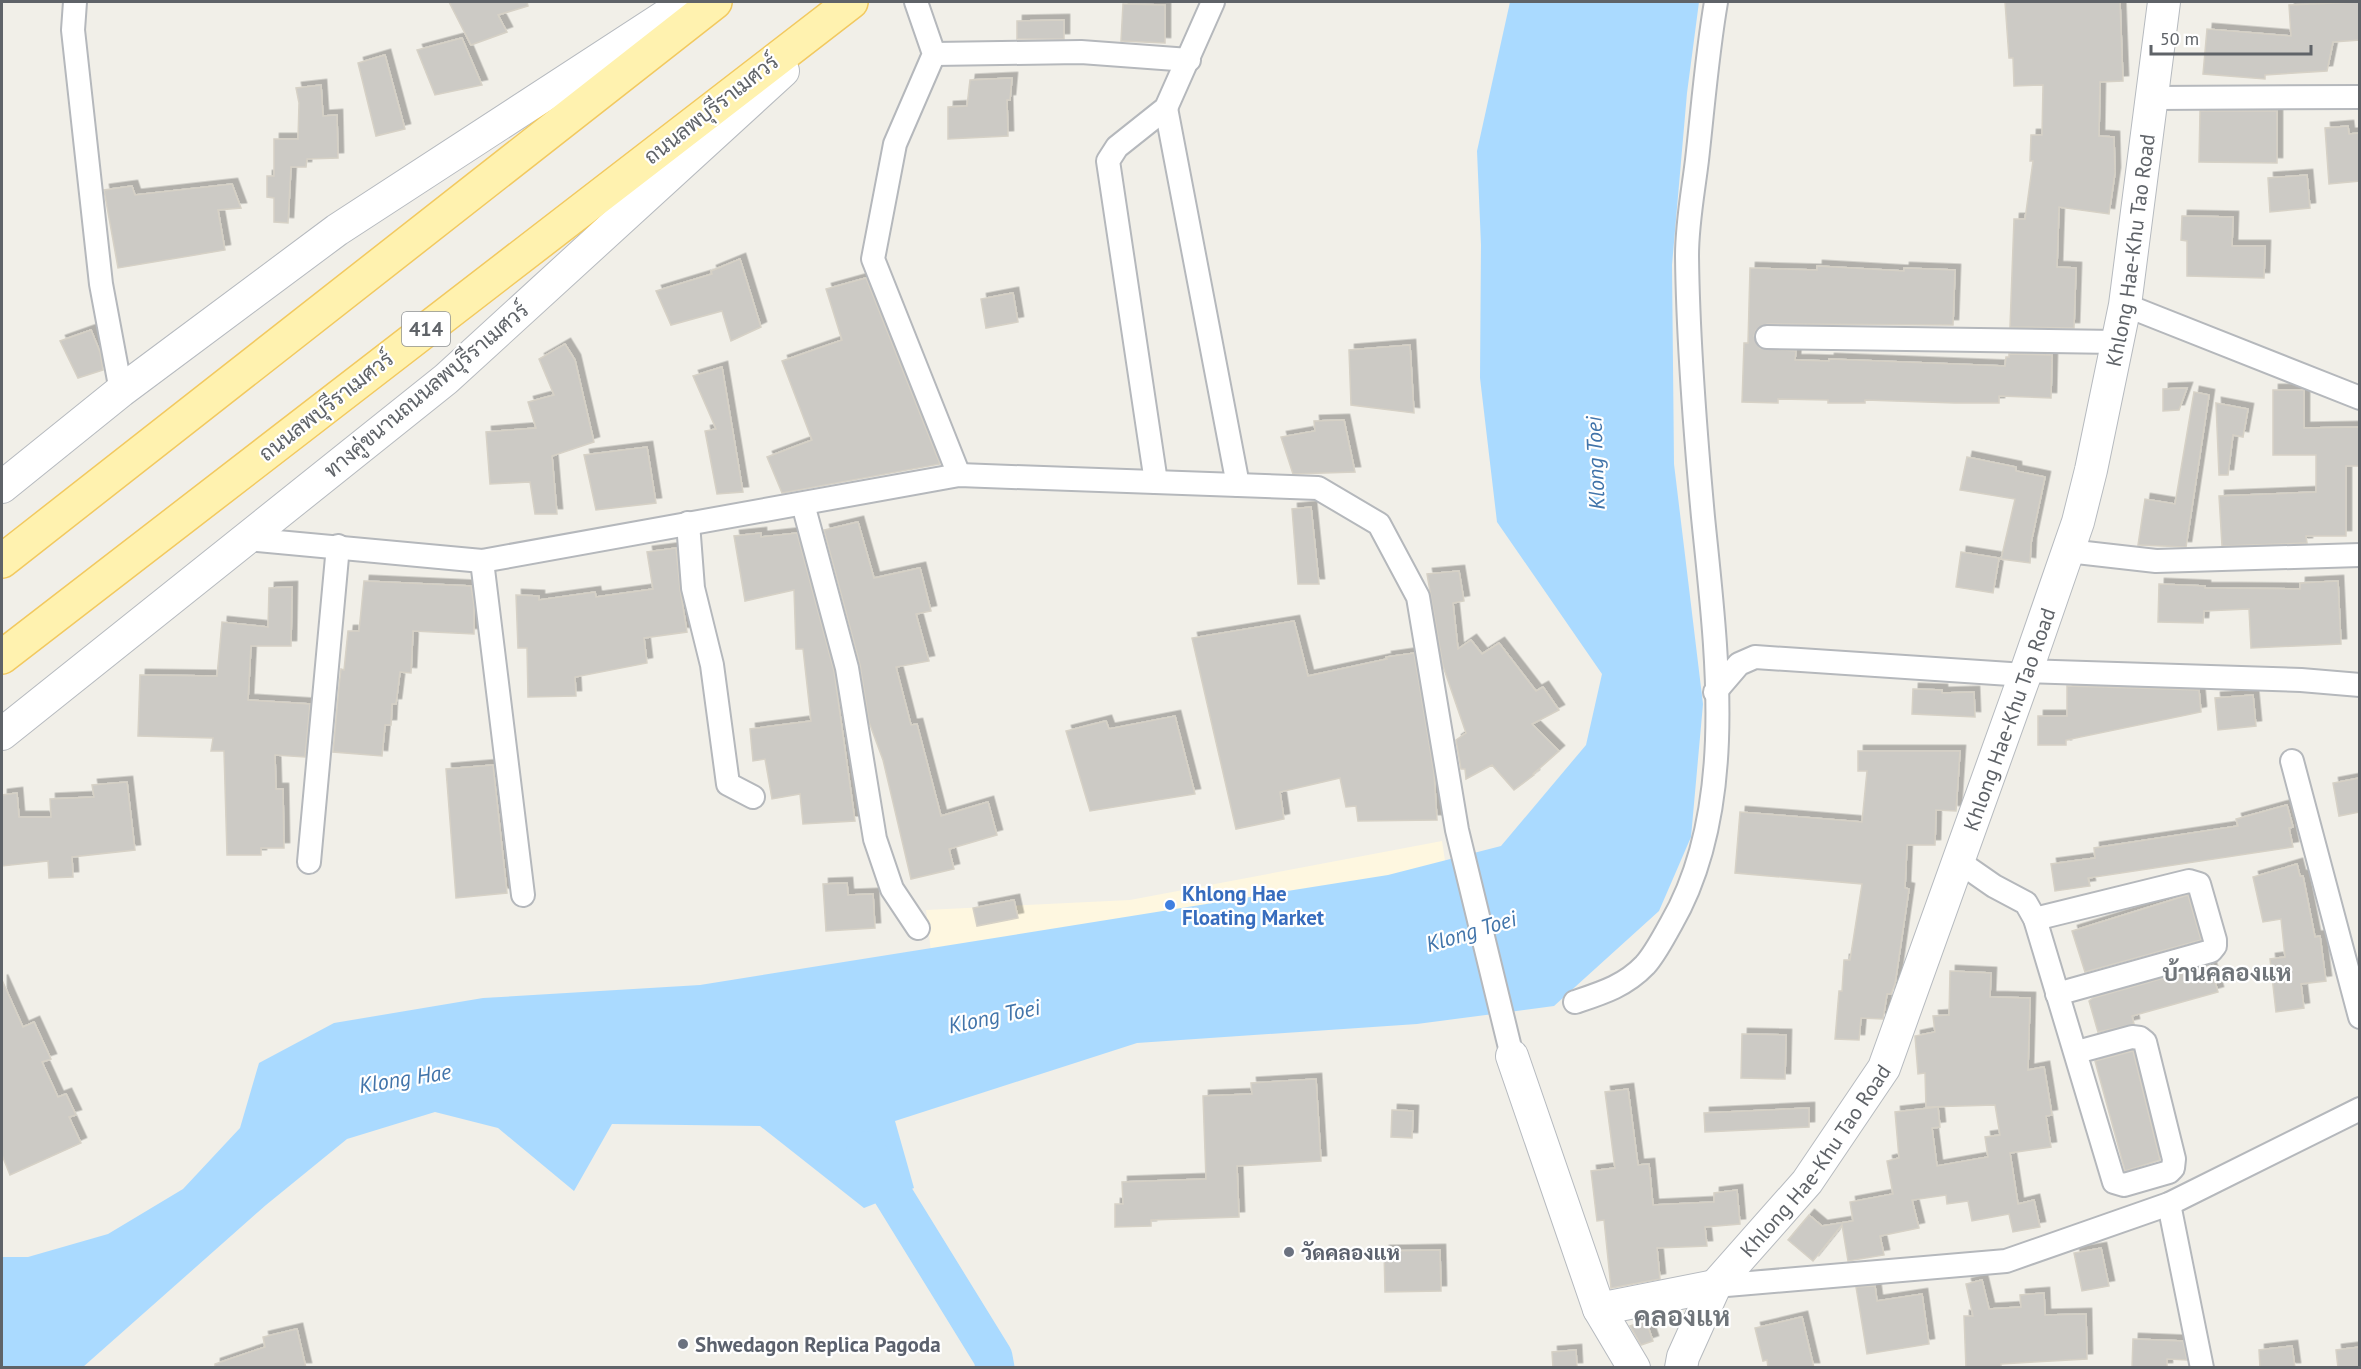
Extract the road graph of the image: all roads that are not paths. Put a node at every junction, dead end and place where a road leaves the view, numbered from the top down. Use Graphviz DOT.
graph roads {
  1 [pos="75,2"];
  2 [pos="687,2"];
  3 [pos="715,2"];
  4 [pos="851,2"];
  5 [pos="859,2"];
  6 [pos="916,2"];
  7 [pos="1213,2"];
  8 [pos="1716,2"];
  9 [pos="2164,2"];
  10 [pos="934,54"];
  11 [pos="1189,60"];
  12 [pos="2360,97"];
  13 [pos="2153,98"];
  14 [pos="1166,108"];
  15 [pos="2125,305"];
  16 [pos="1767,337"];
  17 [pos="2117,342"];
  18 [pos="121,391"];
  19 [pos="2360,398"];
  20 [pos="959,475"];
  21 [pos="1156,482"];
  22 [pos="1238,485"];
  23 [pos="2,487"];
  24 [pos="803,504"];
  25 [pos="688,523"];
  26 [pos="246,539"];
  27 [pos="338,546"];
  28 [pos="2068,551"];
  29 [pos="2360,555"];
  30 [pos="2,561"];
  31 [pos="482,561"];
  32 [pos="2,657"];
  33 [pos="2026,673"];
  34 [pos="2360,685"];
  35 [pos="1715,692"];
  36 [pos="2,734"];
  37 [pos="2292,760"];
  38 [pos="753,797"];
  39 [pos="1958,861"];
  40 [pos="309,862"];
  41 [pos="523,895"];
  42 [pos="2036,919"];
  43 [pos="918,928"];
  44 [pos="2057,994"];
  45 [pos="1575,1002"];
  46 [pos="2360,1017"];
  47 [pos="2077,1052"];
  48 [pos="1512,1056"];
  49 [pos="2360,1108"];
  50 [pos="2169,1204"];
  51 [pos="1715,1286"];
  52 [pos="1599,1309"];
  53 [pos="1634,1368"];
  54 [pos="1681,1368"];
  55 [pos="2202,1368"];
  1 -- 18 [label="street"];
  2 -- 18 [label="main road"];
  3 -- 30 [label="main road"];
  4 -- 32 [label="main road, ถนนลพบุรีราเมศวร์ / 414"];
  5 -- 26 [label="main road, ทางคู่ขนานถนนลพบุรีราเมศวร์ / 414"];
  6 -- 10 [label="street"];
  7 -- 11 [label="street"];
  8 -- 35 [label="street"];
  9 -- 13 [label="main road, Khlong Hae-Khu Tao Road"];
  10 -- 11 [label="street"];
  10 -- 20 [label="street"];
  11 -- 14 [label="street"];
  12 -- 13 [label="street"];
  13 -- 15 [label="main road, Khlong Hae-Khu Tao Road"];
  14 -- 21 [label="street"];
  14 -- 22 [label="street"];
  15 -- 17 [label="main road, Khlong Hae-Khu Tao Road"];
  15 -- 19 [label="street"];
  16 -- 17 [label="street"];
  17 -- 28 [label="main road, Khlong Hae-Khu Tao Road"];
  18 -- 23 [label="main road"];
  20 -- 21 [label="street"];
  20 -- 24 [label="street"];
  21 -- 22 [label="street"];
  22 -- 48 [label="street"];
  24 -- 25 [label="street"];
  24 -- 43 [label="street"];
  25 -- 31 [label="street"];
  25 -- 38 [label="street"];
  26 -- 27 [label="street"];
  26 -- 36 [label="main road, ทางคู่ขนานถนนลพบุรีราเมศวร์ / 414"];
  27 -- 31 [label="street"];
  27 -- 40 [label="street"];
  28 -- 29 [label="street"];
  28 -- 33 [label="main road, Khlong Hae-Khu Tao Road"];
  31 -- 41 [label="street"];
  33 -- 34 [label="street"];
  33 -- 35 [label="street"];
  33 -- 39 [label="main road, Khlong Hae-Khu Tao Road"];
  35 -- 45 [label="street"];
  37 -- 46 [label="street"];
  39 -- 42 [label="street"];
  39 -- 51 [label="main road, Khlong Hae-Khu Tao Road"];
  42 -- 44 [label="street"];
  42 -- 44 [label="street"];
  44 -- 47 [label="street"];
  47 -- 47 [label="street"];
  48 -- 52 [label="main road"];
  49 -- 50 [label="street"];
  50 -- 51 [label="street"];
  50 -- 55 [label="street"];
  51 -- 52 [label="main road"];
  51 -- 54 [label="main road, Khlong Hae-Khu Tao Road"];
  52 -- 53 [label="main road"];
}
